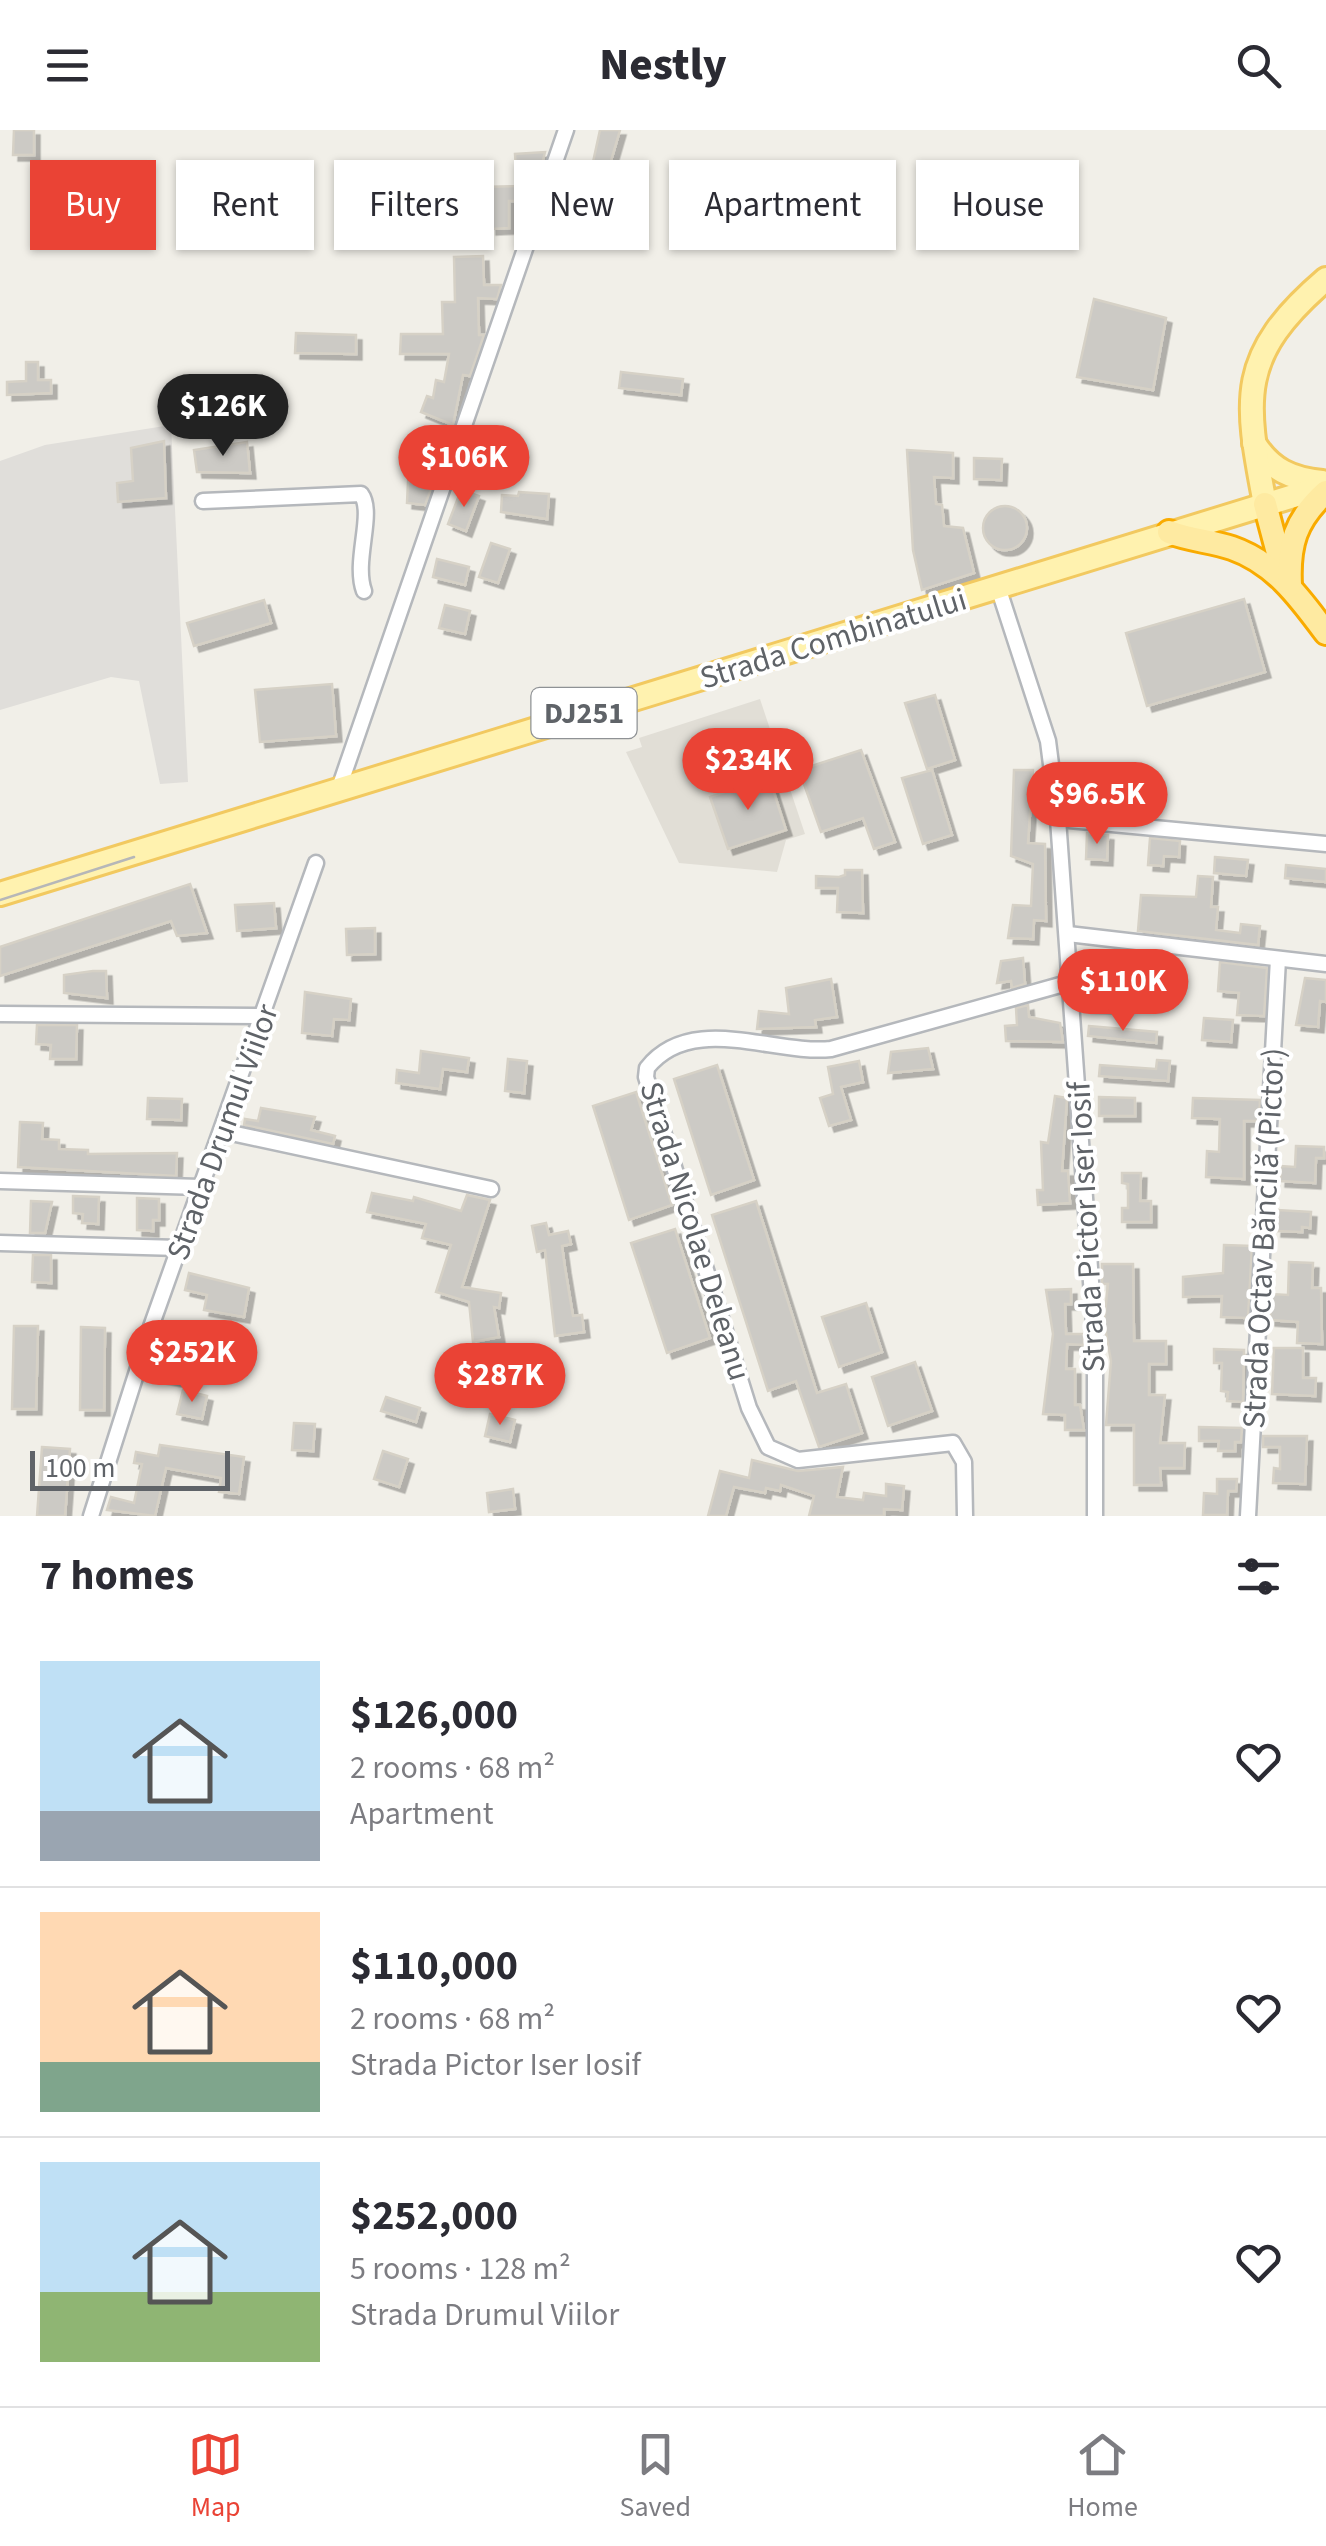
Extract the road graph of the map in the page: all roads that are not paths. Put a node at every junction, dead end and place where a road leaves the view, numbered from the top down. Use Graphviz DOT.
graph roads {
  1 [pos="566,130"];
  2 [pos="1326,279"];
  3 [pos="1252,440"];
  4 [pos="1326,487"];
  5 [pos="203,500"];
  6 [pos="1265,504"];
  7 [pos="1170,532"];
  8 [pos="1290,585"];
  9 [pos="998,587"];
  10 [pos="364,590"];
  11 [pos="1326,634"];
  12 [pos="338,791"];
  13 [pos="1058,819"];
  14 [pos="1326,844"];
  15 [pos="316,863"];
  16 [pos="0,894"];
  17 [pos="1068,934"];
  18 [pos="1278,959"];
  19 [pos="1326,964"];
  20 [pos="1071,982"];
  21 [pos="0,1014"];
  22 [pos="265,1016"];
  23 [pos="222,1131"];
  24 [pos="0,1181"];
  25 [pos="200,1187"];
  26 [pos="491,1189"];
  27 [pos="0,1244"];
  28 [pos="179,1248"];
  29 [pos="90,1516"];
  30 [pos="965,1516"];
  31 [pos="1095,1516"];
  32 [pos="1248,1516"];
  1 -- 12 [label="street"];
  2 -- 3 [label="main road"];
  3 -- 4 [label="main road"];
  3 -- 6 [label="main road"];
  4 -- 6 [label="main road, Strada Combinatului / DJ251"];
  4 -- 8 [label="highway"];
  5 -- 10 [label="street"];
  6 -- 7 [label="main road, Strada Combinatului / DJ251"];
  6 -- 8 [label="highway"];
  7 -- 8 [label="highway"];
  7 -- 9 [label="main road, Strada Combinatului / DJ251"];
  8 -- 11 [label="highway"];
  9 -- 12 [label="main road, Strada Combinatului / DJ251"];
  9 -- 13 [label="street, Strada Pictor Iser Iosif"];
  12 -- 16 [label="main road, Strada Combinatului / DJ251"];
  13 -- 14 [label="street"];
  13 -- 17 [label="street, Strada Pictor Iser Iosif"];
  15 -- 22 [label="street, Strada Drumul Viilor"];
  17 -- 18 [label="street"];
  17 -- 20 [label="street, Strada Pictor Iser Iosif"];
  18 -- 19 [label="street"];
  18 -- 32 [label="street, Strada Octav Băncilă (Pictor)"];
  20 -- 30 [label="street, Strada Nicolae Deleanu"];
  20 -- 31 [label="street, Strada Pictor Iser Iosif"];
  21 -- 22 [label="street"];
  22 -- 23 [label="street, Strada Drumul Viilor"];
  23 -- 25 [label="street, Strada Drumul Viilor"];
  23 -- 26 [label="street"];
  24 -- 25 [label="street"];
  25 -- 28 [label="street, Strada Drumul Viilor"];
  27 -- 28 [label="street"];
  28 -- 29 [label="street, Strada Drumul Viilor"];
}
